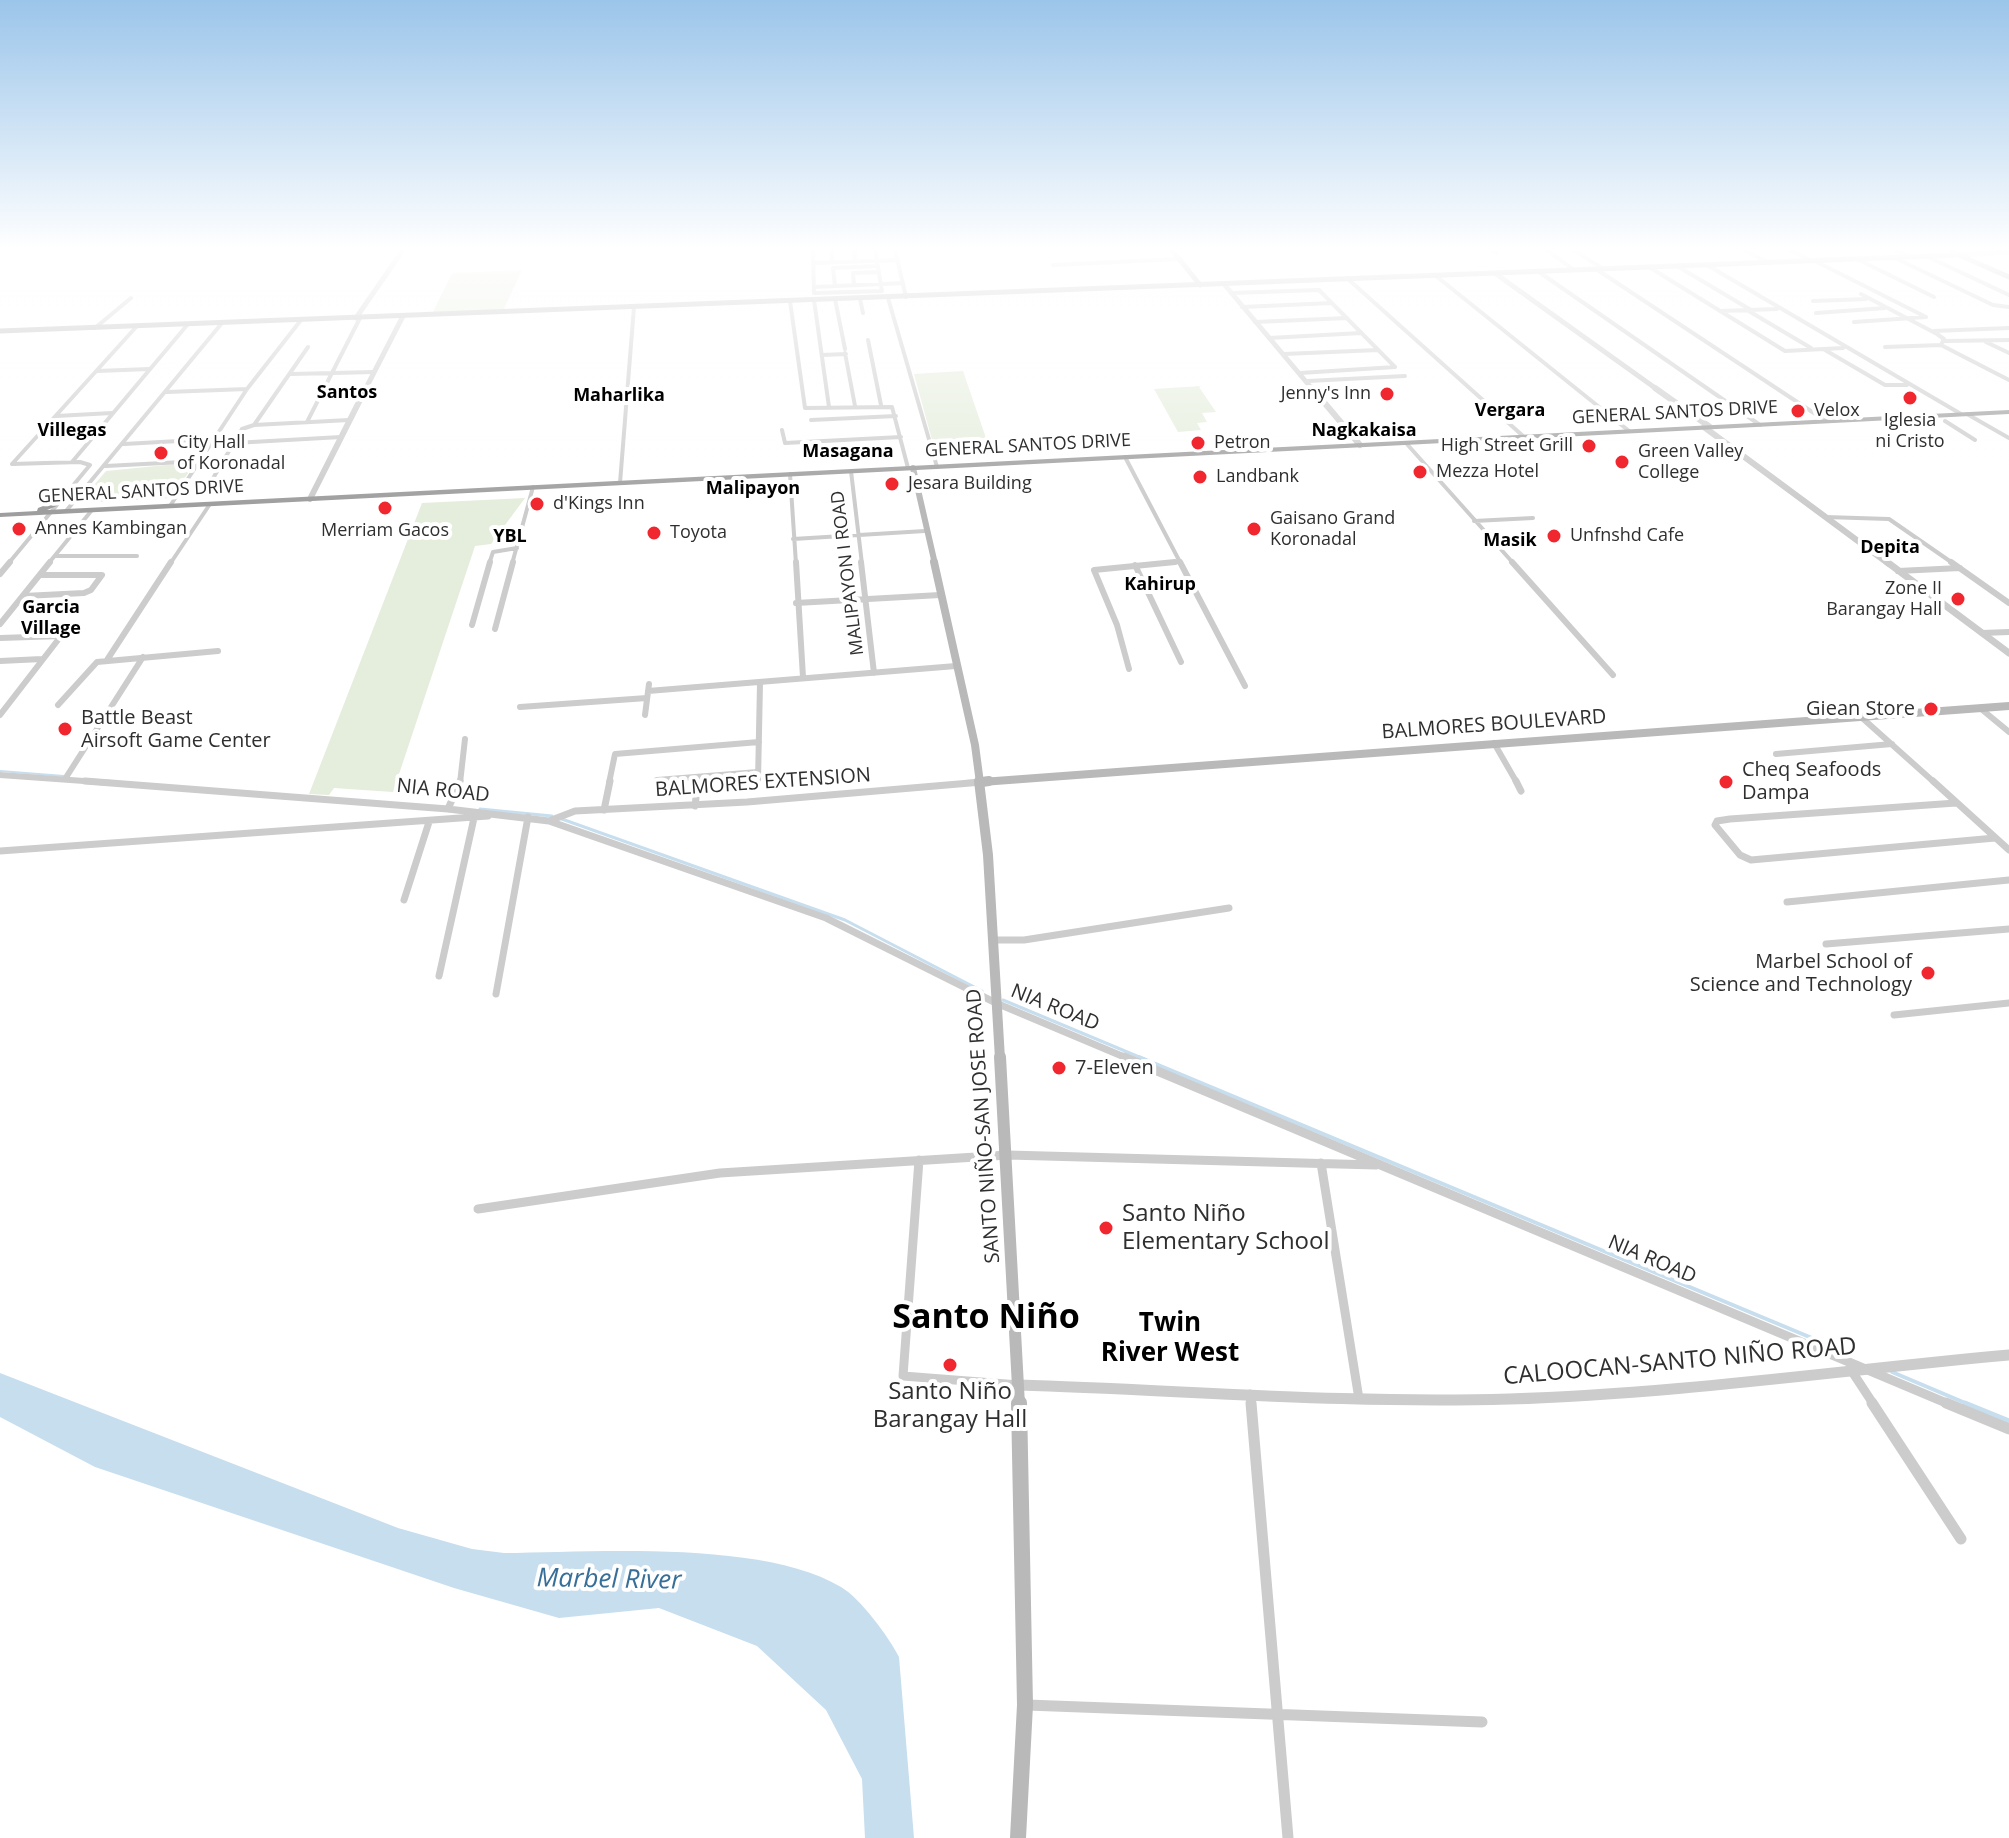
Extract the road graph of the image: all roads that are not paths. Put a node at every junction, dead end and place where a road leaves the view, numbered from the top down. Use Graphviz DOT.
graph roads {
  1 [pos="128,336"];
  2 [pos="178,336"];
  3 [pos="212,336"];
  4 [pos="289,336"];
  5 [pos="348,336"];
  6 [pos="393,336"];
  7 [pos="632,336"];
  8 [pos="795,336"];
  9 [pos="819,336"];
  10 [pos="842,336"];
  11 [pos="899,336"];
  12 [pos="1310,336"];
  13 [pos="1364,336"];
  14 [pos="1412,336"];
  15 [pos="1510,336"];
  16 [pos="1581,336"];
  17 [pos="1631,336"];
  18 [pos="1697,336"];
  19 [pos="1760,336"];
  20 [pos="1790,336"];
  21 [pos="1824,336"];
  22 [pos="1936,336"];
  23 [pos="1269,338"];
  24 [pos="868,340"];
  25 [pos="2009,340"];
  26 [pos="1985,341"];
  27 [pos="1943,343"];
  28 [pos="308,347"];
  29 [pos="1885,347"];
  30 [pos="1845,348"];
  31 [pos="1823,349"];
  32 [pos="1378,350"];
  33 [pos="1813,350"];
  34 [pos="845,352"];
  35 [pos="2009,353"];
  36 [pos="1284,354"];
  37 [pos="822,355"];
  38 [pos="149,369"];
  39 [pos="97,371"];
  40 [pos="374,372"];
  41 [pos="334,373"];
  42 [pos="1300,373"];
  43 [pos="291,374"];
  44 [pos="1405,376"];
  45 [pos="2009,380"];
  46 [pos="1308,381"];
  47 [pos="1909,384"];
  48 [pos="247,389"];
  49 [pos="167,392"];
  50 [pos="881,405"];
  51 [pos="1534,405"];
  52 [pos="855,406"];
  53 [pos="829,407"];
  54 [pos="1493,408"];
  55 [pos="2009,412"];
  56 [pos="112,413"];
  57 [pos="1964,414"];
  58 [pos="56,416"];
  59 [pos="896,416"];
  60 [pos="349,420"];
  61 [pos="811,420"];
  62 [pos="1826,421"];
  63 [pos="1945,421"];
  64 [pos="307,422"];
  65 [pos="254,425"];
  66 [pos="1760,425"];
  67 [pos="1707,427"];
  68 [pos="782,430"];
  69 [pos="1629,431"];
  70 [pos="1523,436"];
  71 [pos="341,437"];
  72 [pos="901,437"];
  73 [pos="2009,438"];
  74 [pos="215,439"];
  75 [pos="1975,440"];
  76 [pos="234,443"];
  77 [pos="1406,443"];
  78 [pos="124,444"];
  79 [pos="1360,445"];
  80 [pos="1125,457"];
  81 [pos="201,461"];
  82 [pos="72,462"];
  83 [pos="936,463"];
  84 [pos="106,466"];
  85 [pos="886,469"];
  86 [pos="911,469"];
  87 [pos="851,471"];
  88 [pos="790,474"];
  89 [pos="212,480"];
  90 [pos="620,483"];
  91 [pos="533,487"];
  92 [pos="178,495"];
  93 [pos="310,499"];
  94 [pos="61,501"];
  95 [pos="210,504"];
  96 [pos="188,505"];
  97 [pos="170,506"];
  98 [pos="111,509"];
  99 [pos="92,510"];
  100 [pos="66,511"];
  101 [pos="52,512"];
  102 [pos="34,513"];
  103 [pos="0,515"];
  104 [pos="1825,517"];
  105 [pos="1533,518"];
  106 [pos="84,520"];
  107 [pos="1474,521"];
  108 [pos="45,522"];
  109 [pos="925,531"];
  110 [pos="857,535"];
  111 [pos="793,539"];
  112 [pos="517,548"];
  113 [pos="55,556"];
  114 [pos="137,556"];
  115 [pos="1178,562"];
  116 [pos="1135,565"];
  117 [pos="1960,568"];
  118 [pos="1898,571"];
  119 [pos="0,574"];
  120 [pos="40,575"];
  121 [pos="940,595"];
  122 [pos="24,596"];
  123 [pos="864,599"];
  124 [pos="796,603"];
  125 [pos="2009,603"];
  126 [pos="0,624"];
  127 [pos="472,625"];
  128 [pos="495,629"];
  129 [pos="2009,632"];
  130 [pos="1982,633"];
  131 [pos="0,638"];
  132 [pos="218,651"];
  133 [pos="2009,653"];
  134 [pos="143,657"];
  135 [pos="42,659"];
  136 [pos="107,660"];
  137 [pos="0,661"];
  138 [pos="1181,662"];
  139 [pos="956,666"];
  140 [pos="1129,669"];
  141 [pos="874,673"];
  142 [pos="1613,675"];
  143 [pos="803,677"];
  144 [pos="760,683"];
  145 [pos="1245,686"];
  146 [pos="648,691"];
  147 [pos="4,705"];
  148 [pos="58,705"];
  149 [pos="2009,706"];
  150 [pos="520,707"];
  151 [pos="1980,708"];
  152 [pos="0,715"];
  153 [pos="645,715"];
  154 [pos="1860,716"];
  155 [pos="2009,732"];
  156 [pos="465,739"];
  157 [pos="759,742"];
  158 [pos="1494,743"];
  159 [pos="1892,744"];
  160 [pos="1776,754"];
  161 [pos="758,772"];
  162 [pos="0,775"];
  163 [pos="699,777"];
  164 [pos="65,779"];
  165 [pos="657,780"];
  166 [pos="758,781"];
  167 [pos="982,782"];
  168 [pos="1521,791"];
  169 [pos="1956,803"];
  170 [pos="450,806"];
  171 [pos="695,806"];
  172 [pos="604,810"];
  173 [pos="496,815"];
  174 [pos="528,817"];
  175 [pos="474,818"];
  176 [pos="549,821"];
  177 [pos="429,822"];
  178 [pos="1995,838"];
  179 [pos="2009,850"];
  180 [pos="0,851"];
  181 [pos="2009,880"];
  182 [pos="404,900"];
  183 [pos="1787,902"];
  184 [pos="1229,908"];
  185 [pos="2009,929"];
  186 [pos="992,940"];
  187 [pos="1826,944"];
  188 [pos="439,976"];
  189 [pos="496,994"];
  190 [pos="996,1003"];
  191 [pos="2009,1003"];
  192 [pos="1894,1015"];
  193 [pos="1008,1155"];
  194 [pos="919,1160"];
  195 [pos="1321,1163"];
  196 [pos="1383,1165"];
  197 [pos="478,1209"];
  198 [pos="2009,1355"];
  199 [pos="1857,1369"];
  200 [pos="1019,1385"];
  201 [pos="1250,1394"];
  202 [pos="1359,1399"];
  203 [pos="2009,1429"];
  204 [pos="1961,1539"];
  205 [pos="1025,1705"];
  206 [pos="1278,1714"];
  207 [pos="1482,1722"];
  208 [pos="1018,1838"];
  209 [pos="1288,1838"];
  1 -- 39 [label="street"];
  2 -- 38 [label="street"];
  3 -- 49 [label="street"];
  4 -- 48 [label="street"];
  5 -- 41 [label="street"];
  6 -- 40 [label="street"];
  7 -- 90 [label="street"];
  8 -- 53 [label="street"];
  9 -- 37 [label="street"];
  10 -- 34 [label="street"];
  11 -- 83 [label="street"];
  12 -- 23 [label="street"];
  13 -- 32 [label="street"];
  14 -- 54 [label="street"];
  15 -- 69 [label="street"];
  16 -- 67 [label="street"];
  17 -- 66 [label="street"];
  18 -- 62 [label="street"];
  19 -- 33 [label="street"];
  20 -- 33 [label="street"];
  21 -- 30 [label="street"];
  22 -- 27 [label="street"];
  23 -- 36 [label="street"];
  24 -- 50 [label="street"];
  25 -- 26 [label="street"];
  26 -- 27 [label="street"];
  26 -- 35 [label="street"];
  27 -- 29 [label="street"];
  27 -- 45 [label="street"];
  28 -- 43 [label="street"];
  30 -- 31 [label="street"];
  30 -- 47 [label="street"];
  31 -- 33 [label="street"];
  31 -- 47 [label="street"];
  32 -- 36 [label="street"];
  32 -- 42 [label="street"];
  34 -- 37 [label="street"];
  34 -- 52 [label="street"];
  36 -- 42 [label="street"];
  37 -- 53 [label="street"];
  38 -- 39 [label="street"];
  38 -- 56 [label="street"];
  39 -- 58 [label="street"];
  40 -- 41 [label="street"];
  40 -- 60 [label="street"];
  41 -- 43 [label="street"];
  41 -- 64 [label="street"];
  42 -- 46 [label="street"];
  43 -- 65 [label="street"];
  44 -- 46 [label="street"];
  46 -- 79 [label="street"];
  47 -- 57 [label="street"];
  48 -- 49 [label="street"];
  48 -- 74 [label="street"];
  49 -- 78 [label="street"];
  50 -- 52 [label="street"];
  50 -- 59 [label="street"];
  51 -- 54 [label="street"];
  52 -- 53 [label="street"];
  54 -- 70 [label="street"];
  55 -- 57 [label="highway, GENERAL SANTOS DRIVE"];
  56 -- 58 [label="street"];
  56 -- 82 [label="street"];
  57 -- 62 [label="highway, GENERAL SANTOS DRIVE"];
  57 -- 73 [label="street"];
  58 -- 82 [label="street"];
  59 -- 61 [label="street"];
  59 -- 72 [label="street"];
  60 -- 64 [label="street"];
  60 -- 71 [label="street"];
  62 -- 66 [label="highway, GENERAL SANTOS DRIVE"];
  63 -- 75 [label="street"];
  64 -- 65 [label="street"];
  65 -- 76 [label="street"];
  66 -- 67 [label="highway, GENERAL SANTOS DRIVE"];
  67 -- 69 [label="highway, GENERAL SANTOS DRIVE"];
  67 -- 104 [label="street"];
  68 -- 72 [label="street"];
  69 -- 70 [label="highway, GENERAL SANTOS DRIVE"];
  70 -- 77 [label="highway, GENERAL SANTOS DRIVE"];
  71 -- 76 [label="street"];
  71 -- 93 [label="street"];
  72 -- 86 [label="street"];
  74 -- 78 [label="street"];
  74 -- 81 [label="street"];
  76 -- 89 [label="street"];
  77 -- 79 [label="highway, GENERAL SANTOS DRIVE"];
  77 -- 107 [label="street"];
  78 -- 84 [label="street"];
  79 -- 80 [label="highway, GENERAL SANTOS DRIVE"];
  80 -- 83 [label="highway, GENERAL SANTOS DRIVE"];
  80 -- 115 [label="street"];
  81 -- 84 [label="street"];
  81 -- 92 [label="street"];
  82 -- 94 [label="street"];
  83 -- 86 [label="highway"];
  83 -- 86 [label="highway, GENERAL SANTOS DRIVE"];
  84 -- 100 [label="street"];
  85 -- 86 [label="highway"];
  85 -- 86 [label="highway"];
  85 -- 87 [label="highway, GENERAL SANTOS DRIVE"];
  86 -- 109 [label="main road, SANTO NIÑO-SAN JOSE ROAD"];
  87 -- 88 [label="highway, GENERAL SANTOS DRIVE"];
  87 -- 110 [label="street, MALIPAYON I ROAD"];
  88 -- 90 [label="highway, GENERAL SANTOS DRIVE"];
  88 -- 111 [label="street"];
  90 -- 91 [label="highway, GENERAL SANTOS DRIVE"];
  91 -- 93 [label="highway, GENERAL SANTOS DRIVE"];
  91 -- 112 [label="street"];
  92 -- 96 [label="highway"];
  92 -- 97 [label="street"];
  93 -- 95 [label="highway, GENERAL SANTOS DRIVE"];
  94 -- 101 [label="street"];
  94 -- 102 [label="highway"];
  95 -- 96 [label="highway, GENERAL SANTOS DRIVE"];
  95 -- 136 [label="street"];
  96 -- 97 [label="highway, GENERAL SANTOS DRIVE"];
  97 -- 98 [label="highway, GENERAL SANTOS DRIVE"];
  98 -- 99 [label="highway, GENERAL SANTOS DRIVE"];
  98 -- 106 [label="highway"];
  99 -- 100 [label="highway, GENERAL SANTOS DRIVE"];
  99 -- 106 [label="street"];
  100 -- 101 [label="highway, GENERAL SANTOS DRIVE"];
  100 -- 108 [label="highway"];
  101 -- 102 [label="highway, GENERAL SANTOS DRIVE"];
  101 -- 108 [label="street"];
  102 -- 103 [label="highway, GENERAL SANTOS DRIVE"];
  102 -- 108 [label="highway"];
  104 -- 117 [label="street"];
  104 -- 118 [label="street"];
  105 -- 107 [label="street"];
  106 -- 113 [label="street"];
  107 -- 142 [label="street"];
  108 -- 119 [label="street"];
  109 -- 110 [label="street"];
  109 -- 121 [label="main road, SANTO NIÑO-SAN JOSE ROAD"];
  110 -- 111 [label="street"];
  110 -- 123 [label="street, MALIPAYON I ROAD"];
  111 -- 124 [label="street"];
  112 -- 127 [label="street"];
  112 -- 128 [label="street"];
  113 -- 114 [label="street"];
  113 -- 120 [label="street"];
  115 -- 116 [label="street"];
  115 -- 145 [label="street"];
  116 -- 138 [label="street"];
  116 -- 140 [label="street"];
  117 -- 118 [label="street"];
  117 -- 125 [label="street"];
  118 -- 130 [label="street"];
  120 -- 122 [label="street"];
  120 -- 122 [label="street"];
  121 -- 123 [label="street"];
  121 -- 139 [label="main road, SANTO NIÑO-SAN JOSE ROAD"];
  122 -- 126 [label="street"];
  123 -- 124 [label="street"];
  123 -- 141 [label="street, MALIPAYON I ROAD"];
  124 -- 143 [label="street"];
  129 -- 130 [label="street"];
  130 -- 133 [label="street"];
  131 -- 135 [label="street"];
  132 -- 134 [label="street"];
  134 -- 136 [label="street"];
  134 -- 164 [label="street"];
  135 -- 137 [label="street"];
  135 -- 147 [label="street"];
  136 -- 148 [label="street"];
  139 -- 141 [label="street"];
  139 -- 167 [label="main road, SANTO NIÑO-SAN JOSE ROAD"];
  141 -- 143 [label="street"];
  143 -- 144 [label="street"];
  144 -- 146 [label="street"];
  144 -- 157 [label="street"];
  146 -- 150 [label="street"];
  146 -- 153 [label="street"];
  147 -- 152 [label="street"];
  149 -- 151 [label="main road, BALMORES BOULEVARD"];
  151 -- 154 [label="main road, BALMORES BOULEVARD"];
  151 -- 155 [label="street"];
  154 -- 158 [label="main road, BALMORES BOULEVARD"];
  154 -- 159 [label="street"];
  156 -- 170 [label="street"];
  157 -- 161 [label="street"];
  157 -- 172 [label="street"];
  158 -- 167 [label="main road, BALMORES BOULEVARD"];
  158 -- 168 [label="street"];
  159 -- 160 [label="street"];
  159 -- 169 [label="street"];
  161 -- 163 [label="street"];
  161 -- 166 [label="street"];
  162 -- 164 [label="street, NIA ROAD"];
  163 -- 165 [label="street"];
  163 -- 171 [label="street"];
  164 -- 170 [label="street, NIA ROAD"];
  167 -- 171 [label="street, BALMORES EXTENSION"];
  167 -- 186 [label="main road, SANTO NIÑO-SAN JOSE ROAD"];
  169 -- 178 [label="street"];
  169 -- 178 [label="street"];
  170 -- 173 [label="street, NIA ROAD"];
  171 -- 172 [label="street, BALMORES EXTENSION"];
  172 -- 176 [label="street, BALMORES EXTENSION"];
  173 -- 174 [label="street, NIA ROAD"];
  173 -- 175 [label="street"];
  174 -- 176 [label="street, NIA ROAD"];
  174 -- 189 [label="street"];
  175 -- 177 [label="street"];
  175 -- 188 [label="street"];
  176 -- 190 [label="street, NIA ROAD"];
  177 -- 180 [label="street"];
  177 -- 182 [label="street"];
  178 -- 179 [label="street"];
  181 -- 183 [label="street"];
  184 -- 186 [label="street"];
  185 -- 187 [label="street"];
  186 -- 190 [label="main road, SANTO NIÑO-SAN JOSE ROAD"];
  190 -- 193 [label="main road, SANTO NIÑO-SAN JOSE ROAD"];
  190 -- 196 [label="street, NIA ROAD"];
  191 -- 192 [label="street"];
  193 -- 194 [label="street"];
  193 -- 195 [label="street"];
  193 -- 200 [label="main road, SANTO NIÑO-SAN JOSE ROAD"];
  194 -- 197 [label="street"];
  194 -- 200 [label="street"];
  195 -- 196 [label="street"];
  195 -- 202 [label="street"];
  196 -- 199 [label="street, NIA ROAD"];
  198 -- 199 [label="street, CALOOCAN-SANTO NIÑO ROAD"];
  199 -- 202 [label="street, CALOOCAN-SANTO NIÑO ROAD"];
  199 -- 203 [label="street, NIA ROAD"];
  199 -- 204 [label="street"];
  200 -- 201 [label="street, CALOOCAN-SANTO NIÑO ROAD"];
  200 -- 205 [label="main road, SANTO NIÑO-SAN JOSE ROAD"];
  201 -- 202 [label="street, CALOOCAN-SANTO NIÑO ROAD"];
  201 -- 206 [label="street"];
  205 -- 206 [label="street"];
  205 -- 208 [label="main road, SANTO NIÑO-SAN JOSE ROAD"];
  206 -- 207 [label="street"];
  206 -- 209 [label="street"];
}
